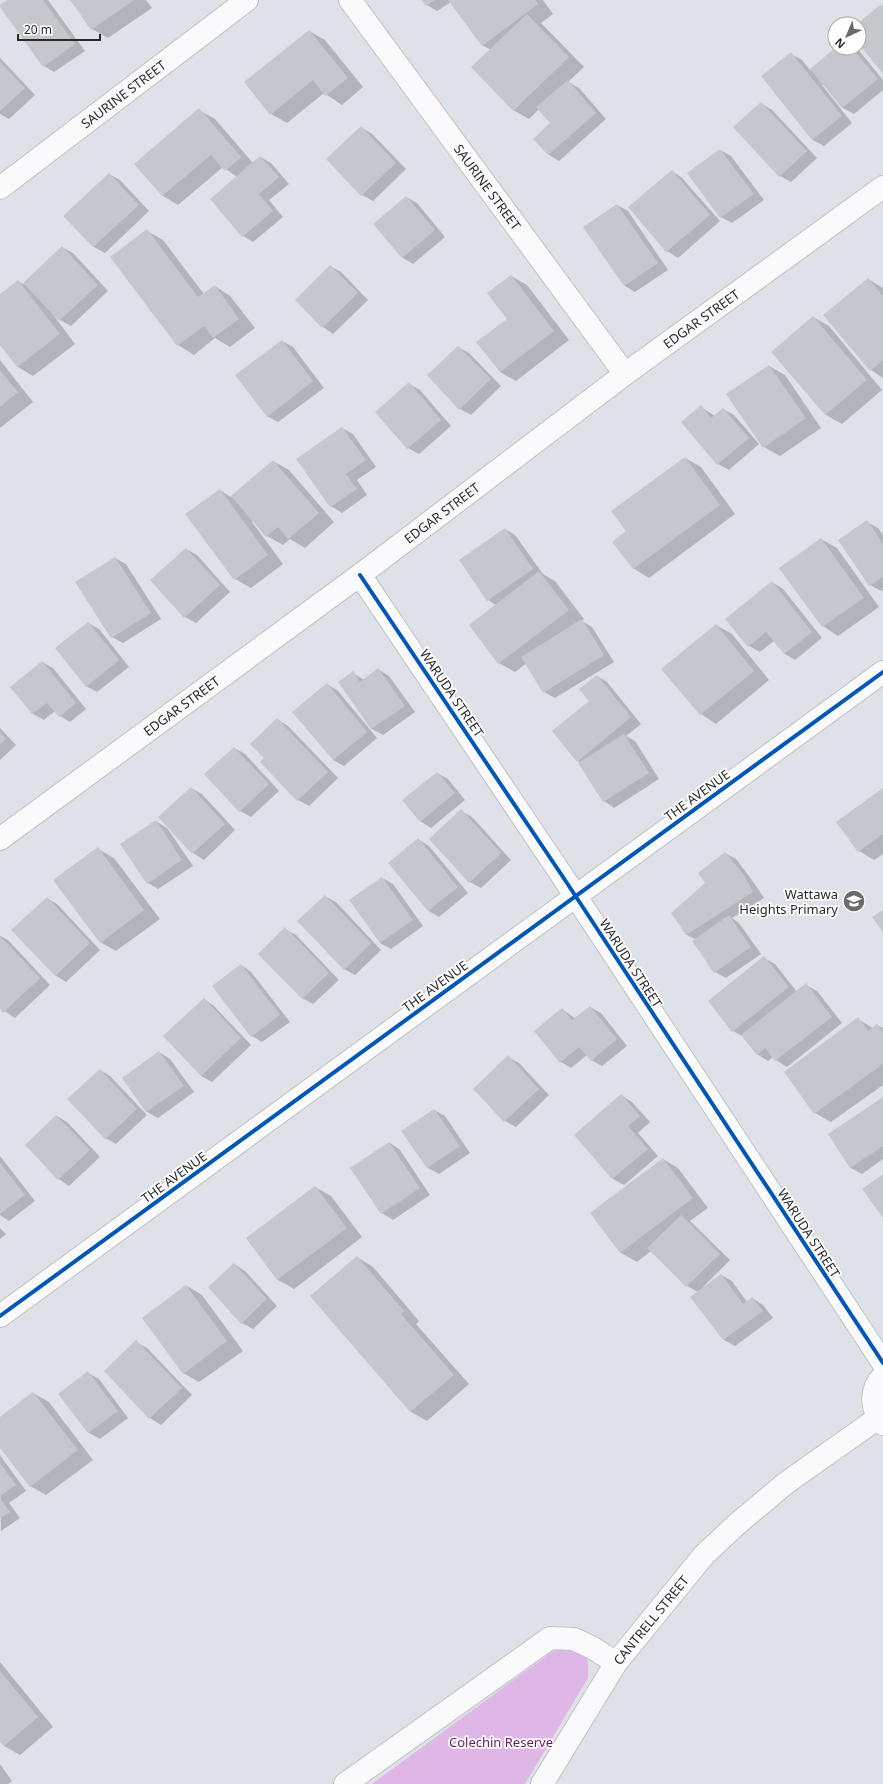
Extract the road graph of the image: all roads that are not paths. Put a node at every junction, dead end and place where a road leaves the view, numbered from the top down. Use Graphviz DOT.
graph roads {
  1 [pos="247,0"];
  2 [pos="350,0"];
  3 [pos="883,187"];
  4 [pos="0,188"];
  5 [pos="625,374"];
  6 [pos="360,575"];
  7 [pos="883,672"];
  8 [pos="0,839"];
  9 [pos="575,896"];
  10 [pos="0,1316"];
  11 [pos="883,1363"];
  12 [pos="883,1376"];
  13 [pos="880,1421"];
  14 [pos="616,1663"];
  15 [pos="345,1784"];
  16 [pos="542,1784"];
  1 -- 4 [label="street, SAURINE STREET"];
  2 -- 5 [label="street, SAURINE STREET"];
  3 -- 5 [label="street, EDGAR STREET"];
  5 -- 6 [label="street, EDGAR STREET"];
  6 -- 8 [label="street, EDGAR STREET"];
  6 -- 9 [label="street, WARUDA STREET"];
  7 -- 9 [label="street, THE AVENUE"];
  9 -- 10 [label="street, THE AVENUE"];
  9 -- 11 [label="street, WARUDA STREET"];
  12 -- 13 [label="street"];
  13 -- 14 [label="street, CANTRELL STREET"];
  14 -- 15 [label="street, CANTRELL STREET"];
  14 -- 16 [label="street"];
}
